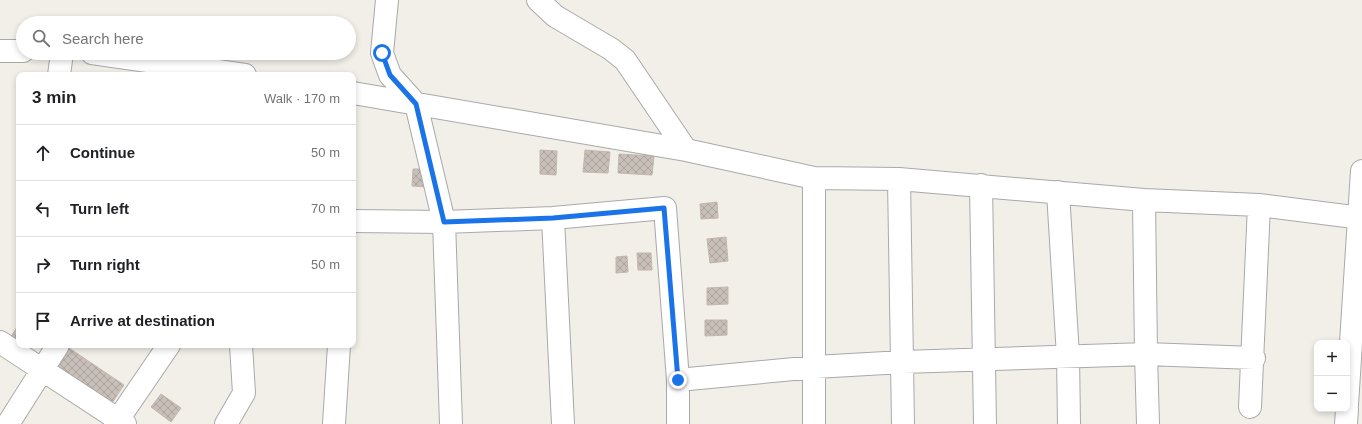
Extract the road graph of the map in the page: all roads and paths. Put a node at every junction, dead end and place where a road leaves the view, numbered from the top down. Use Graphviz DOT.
graph roads {
  1 [pos="387,0"];
  2 [pos="538,0"];
  3 [pos="0,51"];
  4 [pos="16,51"];
  5 [pos="61,60"];
  6 [pos="117,60"];
  7 [pos="146,68"];
  8 [pos="59,72"];
  9 [pos="203,72"];
  10 [pos="356,94"];
  11 [pos="416,104"];
  12 [pos="686,150"];
  13 [pos="1362,171"];
  14 [pos="814,178"];
  15 [pos="899,179"];
  16 [pos="981,185"];
  17 [pos="1058,192"];
  18 [pos="1144,200"];
  19 [pos="1259,205"];
  20 [pos="553,218"];
  21 [pos="1360,218"];
  22 [pos="356,221"];
  23 [pos="444,222"];
  24 [pos="0,342"];
  25 [pos="56,348"];
  26 [pos="167,348"];
  27 [pos="241,348"];
  28 [pos="339,348"];
  29 [pos="1146,354"];
  30 [pos="1068,356"];
  31 [pos="1254,358"];
  32 [pos="984,359"];
  33 [pos="902,362"];
  34 [pos="815,367"];
  35 [pos="42,370"];
  36 [pos="1349,376"];
  37 [pos="678,380"];
  38 [pos="1250,407"];
  39 [pos="1347,412"];
  40 [pos="119,422"];
  41 [pos="8,424"];
  42 [pos="226,424"];
  43 [pos="334,424"];
  44 [pos="451,424"];
  45 [pos="563,424"];
  46 [pos="678,424"];
  47 [pos="814,424"];
  48 [pos="904,424"];
  49 [pos="985,424"];
  50 [pos="1069,424"];
  51 [pos="1148,424"];
  52 [pos="1346,424"];
  1 -- 11 [label="street"];
  2 -- 12 [label="street"];
  3 -- 4 [label="street"];
  5 -- 8 [label="street"];
  6 -- 7 [label="street"];
  7 -- 9 [label="street"];
  10 -- 11 [label="street"];
  11 -- 12 [label="street"];
  11 -- 23 [label="street"];
  12 -- 14 [label="street"];
  13 -- 21 [label="street"];
  14 -- 15 [label="street"];
  14 -- 34 [label="street"];
  15 -- 16 [label="street"];
  15 -- 33 [label="street"];
  16 -- 17 [label="street"];
  16 -- 32 [label="street"];
  17 -- 18 [label="street"];
  17 -- 30 [label="street"];
  18 -- 19 [label="street"];
  18 -- 29 [label="street"];
  19 -- 21 [label="street"];
  19 -- 31 [label="street"];
  20 -- 23 [label="street"];
  20 -- 37 [label="street"];
  20 -- 45 [label="street"];
  21 -- 36 [label="street"];
  22 -- 23 [label="street"];
  23 -- 44 [label="street"];
  24 -- 35 [label="street"];
  25 -- 35 [label="street"];
  26 -- 40 [label="street"];
  27 -- 42 [label="street"];
  28 -- 43 [label="street"];
  29 -- 30 [label="street"];
  29 -- 31 [label="street"];
  29 -- 51 [label="street"];
  30 -- 32 [label="street"];
  30 -- 50 [label="street"];
  31 -- 38 [label="street"];
  32 -- 33 [label="street"];
  32 -- 49 [label="street"];
  33 -- 34 [label="street"];
  33 -- 48 [label="street"];
  34 -- 37 [label="street"];
  34 -- 47 [label="street"];
  35 -- 40 [label="street"];
  35 -- 41 [label="street"];
  37 -- 46 [label="street"];
  39 -- 52 [label="street"];
}
